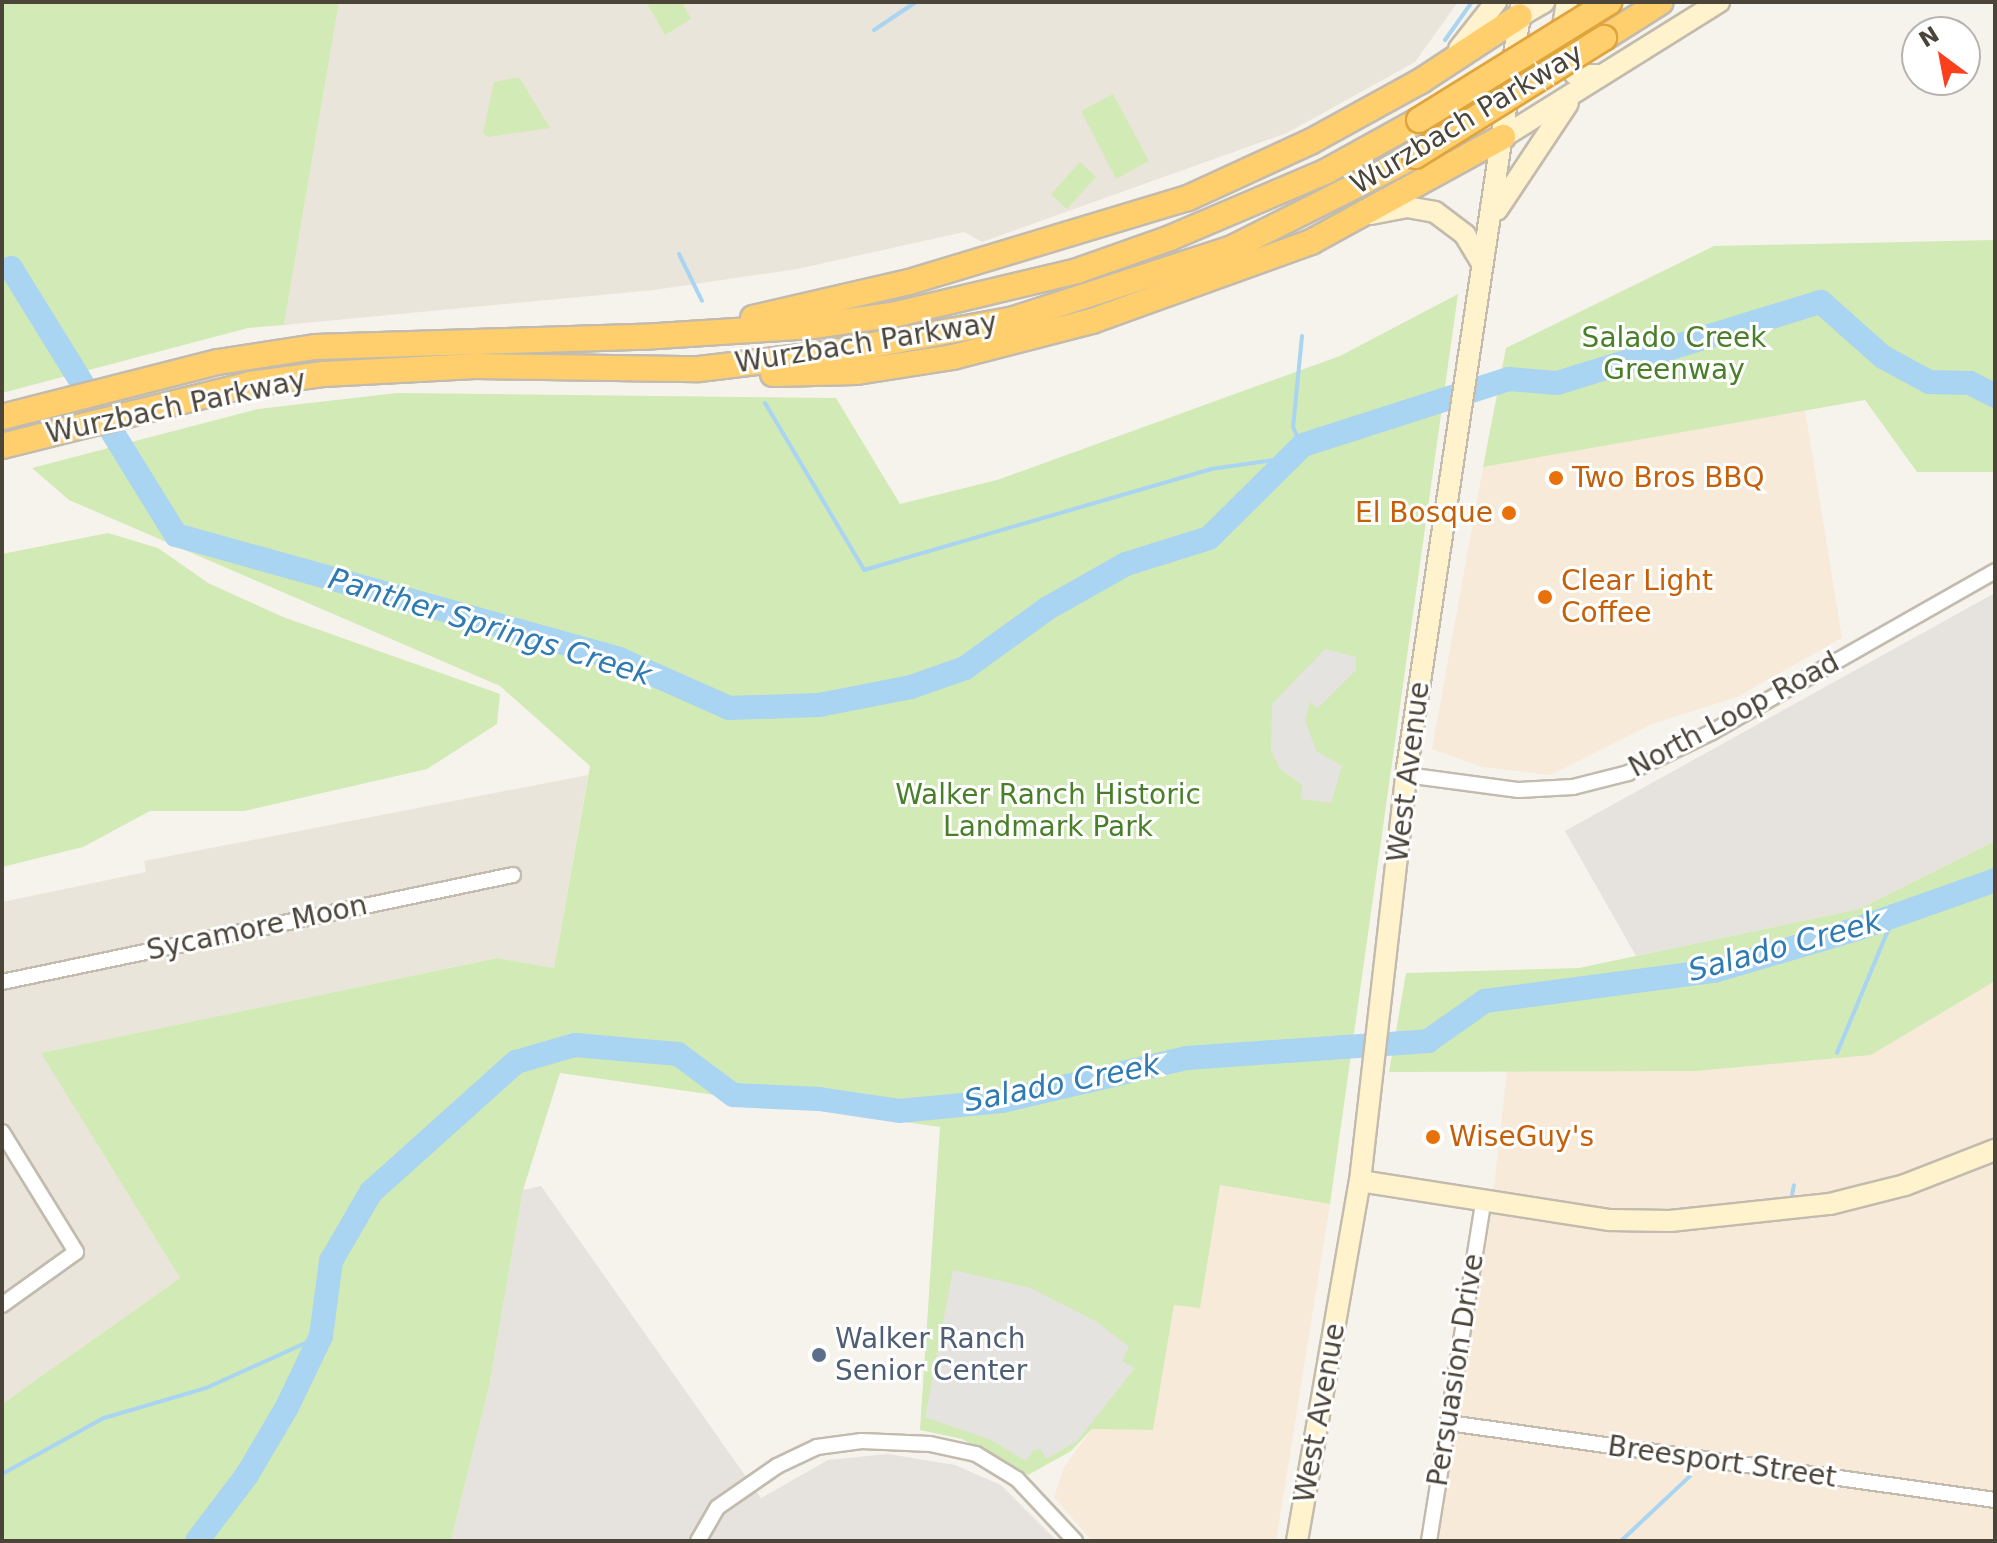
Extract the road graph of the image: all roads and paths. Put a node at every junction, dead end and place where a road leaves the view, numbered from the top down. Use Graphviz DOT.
graph roads {
  1 [pos="1496,2"];
  2 [pos="1544,2"];
  3 [pos="1567,2"];
  4 [pos="1609,2"];
  5 [pos="1661,2"];
  6 [pos="1719,2"];
  7 [pos="1521,9"];
  8 [pos="1443,68"];
  9 [pos="1603,75"];
  10 [pos="1421,81"];
  11 [pos="1577,92"];
  12 [pos="1503,137"];
  13 [pos="1439,175"];
  14 [pos="1367,215"];
  15 [pos="1489,224"];
  16 [pos="1482,263"];
  17 [pos="692,331"];
  18 [pos="699,369"];
  19 [pos="2,417"];
  20 [pos="2,446"];
  21 [pos="1995,571"];
  22 [pos="1406,775"];
  23 [pos="513,875"];
  24 [pos="2,982"];
  25 [pos="2,1132"];
  26 [pos="1995,1150"];
  27 [pos="1360,1181"];
  28 [pos="1484,1199"];
  29 [pos="2,1305"];
  30 [pos="1449,1423"];
  31 [pos="1995,1500"];
  32 [pos="698,1541"];
  33 [pos="1075,1541"];
  34 [pos="1297,1541"];
  35 [pos="1429,1541"];
  1 -- 8 [label="main road"];
  2 -- 7 [label="main road"];
  3 -- 9 [label="main road"];
  4 -- 17 [label="highway, Wurzbach Parkway, bridge"];
  5 -- 18 [label="highway, Wurzbach Parkway, bridge"];
  6 -- 9 [label="main road, Wurzbach Parkway"];
  7 -- 8 [label="highway"];
  7 -- 12 [label="main road, West Avenue"];
  8 -- 10 [label="highway"];
  9 -- 11 [label="main road, Wurzbach Parkway"];
  10 -- 13 [label="highway"];
  10 -- 17 [label="highway"];
  11 -- 12 [label="main road, Wurzbach Parkway"];
  11 -- 15 [label="main road"];
  12 -- 13 [label="highway"];
  12 -- 15 [label="main road, West Avenue"];
  13 -- 14 [label="highway"];
  14 -- 16 [label="main road"];
  14 -- 18 [label="highway"];
  15 -- 16 [label="main road, West Avenue"];
  16 -- 22 [label="main road, West Avenue"];
  17 -- 19 [label="highway, Wurzbach Parkway"];
  18 -- 20 [label="highway, Wurzbach Parkway"];
  21 -- 22 [label="street, North Loop Road"];
  22 -- 27 [label="main road, West Avenue"];
  23 -- 24 [label="street, Sycamore Moon"];
  25 -- 29 [label="street"];
  26 -- 28 [label="main road"];
  27 -- 28 [label="main road"];
  27 -- 34 [label="main road, West Avenue"];
  28 -- 30 [label="street, Persuasion Drive"];
  30 -- 31 [label="street, Breesport Street"];
  30 -- 35 [label="street, Persuasion Drive"];
  32 -- 33 [label="street"];
}
